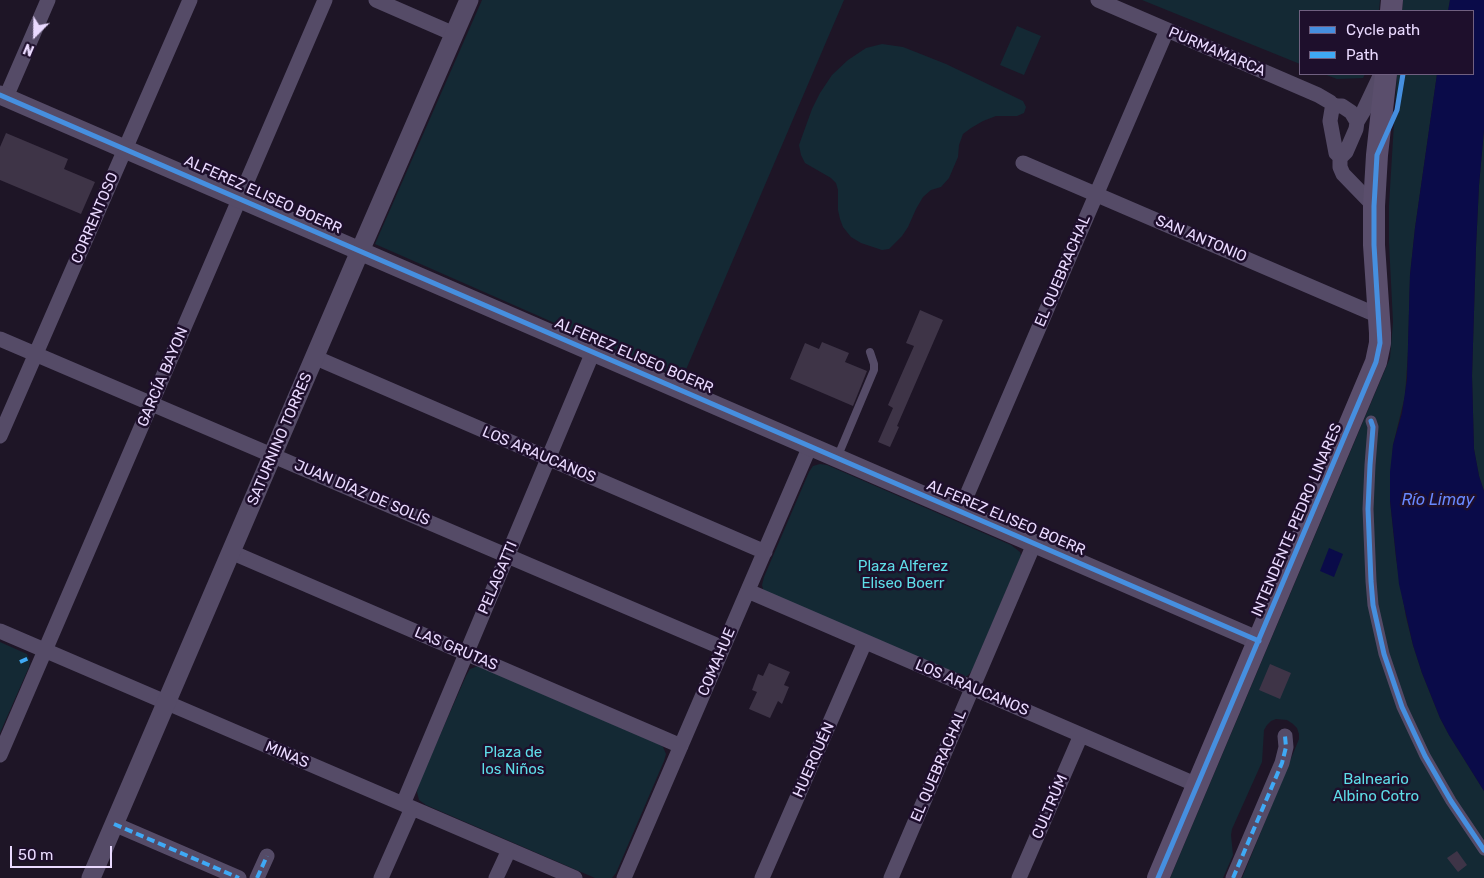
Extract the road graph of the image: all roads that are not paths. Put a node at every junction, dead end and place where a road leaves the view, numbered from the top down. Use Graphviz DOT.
graph roads {
  1 [pos="48,0"];
  2 [pos="190,0"];
  3 [pos="325,0"];
  4 [pos="376,0"];
  5 [pos="469,0"];
  6 [pos="1098,0"];
  7 [pos="1167,30"];
  8 [pos="454,34"];
  9 [pos="1380,75"];
  10 [pos="1386,75"];
  11 [pos="3,96"];
  12 [pos="1334,107"];
  13 [pos="1357,122"];
  14 [pos="125,149"];
  15 [pos="1340,156"];
  16 [pos="1023,163"];
  17 [pos="1096,194"];
  18 [pos="239,199"];
  19 [pos="1374,206"];
  20 [pos="360,251"];
  21 [pos="1379,316"];
  22 [pos="0,339"];
  23 [pos="592,352"];
  24 [pos="870,352"];
  25 [pos="36,354"];
  26 [pos="314,357"];
  27 [pos="151,403"];
  28 [pos="1371,421"];
  29 [pos="0,436"];
  30 [pos="810,446"];
  31 [pos="273,455"];
  32 [pos="548,458"];
  33 [pos="837,458"];
  34 [pos="960,511"];
  35 [pos="1034,544"];
  36 [pos="231,552"];
  37 [pos="764,552"];
  38 [pos="507,556"];
  39 [pos="748,591"];
  40 [pos="0,632"];
  41 [pos="1258,641"];
  42 [pos="865,642"];
  43 [pos="723,648"];
  44 [pos="45,651"];
  45 [pos="466,653"];
  46 [pos="972,688"];
  47 [pos="167,703"];
  48 [pos="1081,735"];
  49 [pos="1285,736"];
  50 [pos="681,746"];
  51 [pos="0,755"];
  52 [pos="1197,785"];
  53 [pos="407,806"];
  54 [pos="114,824"];
  55 [pos="508,850"];
  56 [pos="1484,850"];
  57 [pos="267,856"];
  58 [pos="91,878"];
  59 [pos="239,878"];
  60 [pos="257,878"];
  61 [pos="381,878"];
  62 [pos="496,878"];
  63 [pos="575,878"];
  64 [pos="624,878"];
  65 [pos="762,878"];
  66 [pos="891,878"];
  67 [pos="1019,878"];
  68 [pos="1158,878"];
  69 [pos="1233,878"];
  1 -- 11 [label="street"];
  2 -- 14 [label="street, CORRENTOSO"];
  3 -- 18 [label="street, GARCÍA BAYON"];
  4 -- 8 [label="street"];
  5 -- 8 [label="street, SATURNINO TORRES"];
  6 -- 7 [label="street, PURMAMARCA"];
  7 -- 12 [label="street, PURMAMARCA"];
  7 -- 17 [label="street, EL QUEBRACHAL"];
  8 -- 20 [label="street, SATURNINO TORRES"];
  9 -- 13 [label="street"];
  10 -- 19 [label="main road, INTENDENTE PEDRO LINARES"];
  11 -- 14 [label="street, ALFEREZ ELISEO BOERR"];
  12 -- 13 [label="street, PURMAMARCA"];
  12 -- 15 [label="street"];
  13 -- 15 [label="street"];
  14 -- 18 [label="street, ALFEREZ ELISEO BOERR"];
  14 -- 25 [label="street, CORRENTOSO"];
  15 -- 19 [label="street"];
  16 -- 17 [label="street, SAN ANTONIO"];
  17 -- 21 [label="street, SAN ANTONIO"];
  17 -- 34 [label="street, EL QUEBRACHAL"];
  18 -- 20 [label="street, ALFEREZ ELISEO BOERR"];
  18 -- 27 [label="street, GARCÍA BAYON"];
  19 -- 21 [label="main road, INTENDENTE PEDRO LINARES"];
  20 -- 23 [label="street, ALFEREZ ELISEO BOERR"];
  20 -- 26 [label="street, SATURNINO TORRES"];
  21 -- 41 [label="main road, INTENDENTE PEDRO LINARES"];
  22 -- 25 [label="street, JUAN DÍAZ DE SOLÍS"];
  23 -- 30 [label="street, ALFEREZ ELISEO BOERR"];
  23 -- 32 [label="street, PELAGATTI"];
  24 -- 33 [label="lane"];
  25 -- 27 [label="street, JUAN DÍAZ DE SOLÍS"];
  25 -- 29 [label="street, CORRENTOSO"];
  26 -- 31 [label="street, SATURNINO TORRES"];
  26 -- 32 [label="street, LOS ARAUCANOS"];
  27 -- 31 [label="street, JUAN DÍAZ DE SOLÍS"];
  27 -- 44 [label="street, GARCÍA BAYON"];
  28 -- 56 [label="street"];
  30 -- 33 [label="street, ALFEREZ ELISEO BOERR"];
  30 -- 37 [label="street, COMAHUE"];
  31 -- 36 [label="street, SATURNINO TORRES"];
  31 -- 38 [label="street, JUAN DÍAZ DE SOLÍS"];
  32 -- 37 [label="street, LOS ARAUCANOS"];
  32 -- 38 [label="street, PELAGATTI"];
  33 -- 34 [label="street, ALFEREZ ELISEO BOERR"];
  34 -- 35 [label="street, ALFEREZ ELISEO BOERR"];
  35 -- 41 [label="street, ALFEREZ ELISEO BOERR"];
  35 -- 46 [label="street, EL QUEBRACHAL"];
  36 -- 45 [label="street, LAS GRUTAS"];
  36 -- 47 [label="street, SATURNINO TORRES"];
  37 -- 39 [label="street, COMAHUE"];
  38 -- 43 [label="street, JUAN DÍAZ DE SOLÍS"];
  38 -- 45 [label="street, PELAGATTI"];
  39 -- 42 [label="street, LOS ARAUCANOS"];
  39 -- 43 [label="street, COMAHUE"];
  40 -- 44 [label="street, MINAS"];
  41 -- 52 [label="main road, INTENDENTE PEDRO LINARES"];
  42 -- 46 [label="street, LOS ARAUCANOS"];
  42 -- 65 [label="street, HUERQUÉN"];
  43 -- 50 [label="street, COMAHUE"];
  44 -- 47 [label="street, MINAS"];
  44 -- 51 [label="street, GARCÍA BAYON"];
  45 -- 50 [label="street, LAS GRUTAS"];
  45 -- 53 [label="street, PELAGATTI"];
  46 -- 48 [label="street, LOS ARAUCANOS"];
  46 -- 66 [label="street, EL QUEBRACHAL"];
  47 -- 53 [label="street, MINAS"];
  47 -- 54 [label="street, SATURNINO TORRES"];
  48 -- 52 [label="street, LOS ARAUCANOS"];
  48 -- 67 [label="street, CULTRÚM"];
  49 -- 69 [label="street"];
  50 -- 64 [label="street, COMAHUE"];
  52 -- 68 [label="main road, INTENDENTE PEDRO LINARES"];
  53 -- 55 [label="street, MINAS"];
  53 -- 61 [label="street, PELAGATTI"];
  54 -- 58 [label="street, SATURNINO TORRES"];
  54 -- 59 [label="street"];
  55 -- 62 [label="street"];
  55 -- 63 [label="street, MINAS"];
  57 -- 60 [label="street"];
}
